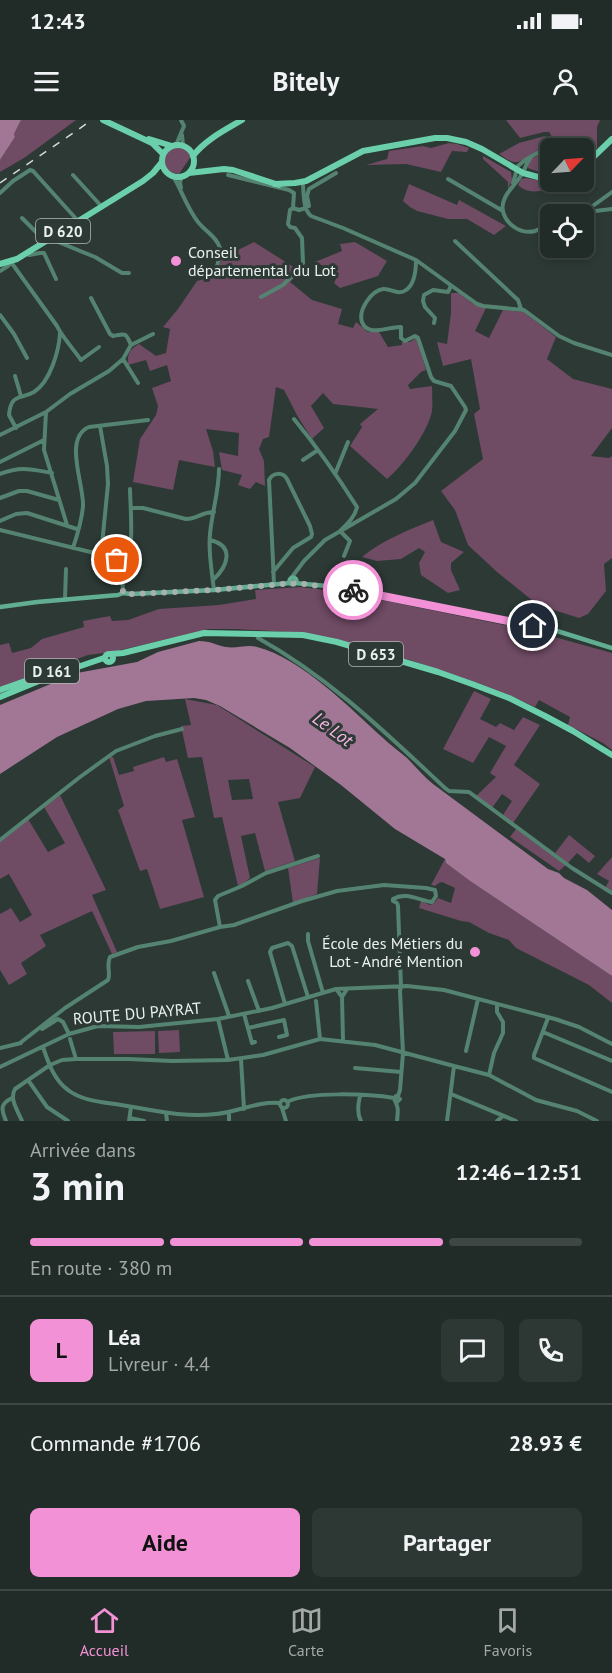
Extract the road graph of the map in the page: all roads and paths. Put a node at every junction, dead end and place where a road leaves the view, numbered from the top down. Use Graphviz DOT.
graph roads {
  1 [pos="103,120"];
  2 [pos="181,120"];
  3 [pos="242,120"];
  4 [pos="130,133"];
  5 [pos="612,139"];
  6 [pos="210,140"];
  7 [pos="180,146"];
  8 [pos="540,151"];
  9 [pos="163,154"];
  10 [pos="594,156"];
  11 [pos="194,158"];
  12 [pos="162,162"];
  13 [pos="212,170"];
  14 [pos="520,171"];
  15 [pos="189,173"];
  16 [pos="336,173"];
  17 [pos="73,175"];
  18 [pos="170,175"];
  19 [pos="228,175"];
  20 [pos="182,177"];
  21 [pos="540,177"];
  22 [pos="448,179"];
  23 [pos="143,181"];
  24 [pos="301,185"];
  25 [pos="182,192"];
  26 [pos="612,192"];
  27 [pos="0,193"];
  28 [pos="594,205"];
  29 [pos="102,207"];
  30 [pos="307,207"];
  31 [pos="293,208"];
  32 [pos="612,209"];
  33 [pos="503,211"];
  34 [pos="594,211"];
  35 [pos="22,218"];
  36 [pos="79,222"];
  37 [pos="540,229"];
  38 [pos="52,238"];
  39 [pos="455,240"];
  40 [pos="27,254"];
  41 [pos="417,260"];
  42 [pos="11,262"];
  43 [pos="0,264"];
  44 [pos="0,271"];
  45 [pos="129,273"];
  46 [pos="214,276"];
  47 [pos="56,279"];
  48 [pos="452,286"];
  49 [pos="261,297"];
  50 [pos="91,298"];
  51 [pos="521,309"];
  52 [pos="0,315"];
  53 [pos="434,323"];
  54 [pos="60,333"];
  55 [pos="153,334"];
  56 [pos="132,345"];
  57 [pos="99,347"];
  58 [pos="612,355"];
  59 [pos="27,358"];
  60 [pos="123,359"];
  61 [pos="15,376"];
  62 [pos="138,383"];
  63 [pos="21,396"];
  64 [pos="46,412"];
  65 [pos="294,419"];
  66 [pos="148,420"];
  67 [pos="99,426"];
  68 [pos="15,428"];
  69 [pos="0,435"];
  70 [pos="44,440"];
  71 [pos="348,442"];
  72 [pos="318,450"];
  73 [pos="303,460"];
  74 [pos="0,462"];
  75 [pos="219,469"];
  76 [pos="52,473"];
  77 [pos="0,474"];
  78 [pos="335,475"];
  79 [pos="130,489"];
  80 [pos="0,498"];
  81 [pos="60,501"];
  82 [pos="131,508"];
  83 [pos="214,512"];
  84 [pos="0,521"];
  85 [pos="67,525"];
  86 [pos="77,528"];
  87 [pos="0,530"];
  88 [pos="340,531"];
  89 [pos="210,540"];
  90 [pos="73,548"];
  91 [pos="101,555"];
  92 [pos="344,556"];
  93 [pos="66,569"];
  94 [pos="122,569"];
  95 [pos="273,572"];
  96 [pos="293,579"];
  97 [pos="213,581"];
  98 [pos="274,585"];
  99 [pos="214,590"];
  100 [pos="123,593"];
  101 [pos="64,600"];
  102 [pos="0,607"];
  103 [pos="257,634"];
  104 [pos="612,648"];
  105 [pos="108,658"];
  106 [pos="0,690"];
  107 [pos="0,697"];
  108 [pos="182,729"];
  109 [pos="612,755"];
  110 [pos="0,840"];
  111 [pos="318,856"];
  112 [pos="612,893"];
  113 [pos="220,927"];
  114 [pos="308,934"];
  115 [pos="214,973"];
  116 [pos="248,981"];
  117 [pos="401,987"];
  118 [pos="347,989"];
  119 [pos="336,990"];
  120 [pos="321,994"];
  121 [pos="310,997"];
  122 [pos="342,997"];
  123 [pos="478,999"];
  124 [pos="316,1001"];
  125 [pos="285,1004"];
  126 [pos="496,1005"];
  127 [pos="259,1011"];
  128 [pos="244,1014"];
  129 [pos="229,1016"];
  130 [pos="218,1018"];
  131 [pos="548,1018"];
  132 [pos="248,1028"];
  133 [pos="543,1032"];
  134 [pos="69,1035"];
  135 [pos="279,1037"];
  136 [pos="320,1039"];
  137 [pos="343,1040"];
  138 [pos="255,1042"];
  139 [pos="21,1043"];
  140 [pos="612,1044"];
  141 [pos="43,1047"];
  142 [pos="0,1048"];
  143 [pos="466,1051"];
  144 [pos="403,1053"];
  145 [pos="76,1059"];
  146 [pos="241,1059"];
  147 [pos="228,1060"];
  148 [pos="612,1061"];
  149 [pos="50,1065"];
  150 [pos="454,1066"];
  151 [pos="0,1067"];
  152 [pos="355,1068"];
  153 [pos="401,1072"];
  154 [pos="489,1075"];
  155 [pos="28,1080"];
  156 [pos="612,1092"];
  157 [pos="451,1094"];
  158 [pos="360,1096"];
  159 [pos="12,1098"];
  160 [pos="396,1099"];
  161 [pos="284,1105"];
  162 [pos="132,1107"];
  163 [pos="244,1109"];
  164 [pos="166,1113"];
  165 [pos="229,1113"];
  166 [pos="503,1116"];
  167 [pos="130,1120"];
  168 [pos="6,1121"];
  169 [pos="22,1121"];
  170 [pos="68,1121"];
  171 [pos="144,1121"];
  172 [pos="167,1121"];
  173 [pos="229,1121"];
  174 [pos="286,1121"];
  175 [pos="362,1121"];
  176 [pos="397,1121"];
  177 [pos="447,1121"];
  178 [pos="497,1121"];
  179 [pos="516,1121"];
  180 [pos="597,1121"];
  1 -- 4 [label="main road"];
  2 -- 7 [label="street"];
  3 -- 6 [label="main road"];
  4 -- 7 [label="main road"];
  4 -- 9 [label="main road"];
  5 -- 10 [label="main road"];
  6 -- 7 [label="main road"];
  6 -- 11 [label="main road"];
  7 -- 9 [label="main road"];
  7 -- 11 [label="main road"];
  8 -- 14 [label="street"];
  9 -- 12 [label="main road"];
  11 -- 13 [label="main road"];
  11 -- 15 [label="main road"];
  12 -- 18 [label="main road"];
  12 -- 23 [label="main road, D 620"];
  13 -- 15 [label="main road"];
  13 -- 24 [label="main road"];
  14 -- 21 [label="main road"];
  14 -- 24 [label="main road"];
  14 -- 33 [label="street"];
  15 -- 20 [label="main road"];
  16 -- 30 [label="street"];
  17 -- 29 [label="street"];
  18 -- 20 [label="main road"];
  18 -- 23 [label="main road, D 620"];
  18 -- 25 [label="street"];
  19 -- 31 [label="street"];
  20 -- 25 [label="street"];
  22 -- 33 [label="street"];
  23 -- 29 [label="main road, D 620"];
  24 -- 30 [label="street"];
  25 -- 46 [label="street"];
  26 -- 28 [label="street"];
  27 -- 36 [label="street"];
  29 -- 36 [label="main road, D 620"];
  30 -- 31 [label="street"];
  30 -- 41 [label="street"];
  31 -- 49 [label="street"];
  32 -- 34 [label="street"];
  33 -- 37 [label="street"];
  35 -- 38 [label="street"];
  36 -- 38 [label="main road, D 620"];
  38 -- 40 [label="main road, D 620"];
  38 -- 45 [label="street"];
  39 -- 51 [label="street"];
  40 -- 42 [label="main road, D 620"];
  40 -- 47 [label="street"];
  41 -- 48 [label="street"];
  41 -- 88 [label="street"];
  42 -- 43 [label="main road, D 620"];
  42 -- 44 [label="street"];
  42 -- 54 [label="street"];
  48 -- 51 [label="street"];
  48 -- 53 [label="street"];
  50 -- 56 [label="street"];
  51 -- 58 [label="street"];
  52 -- 59 [label="street"];
  54 -- 57 [label="street"];
  54 -- 63 [label="street"];
  55 -- 56 [label="street"];
  56 -- 60 [label="street"];
  60 -- 62 [label="street"];
  60 -- 64 [label="street"];
  61 -- 63 [label="street"];
  63 -- 68 [label="street"];
  64 -- 68 [label="street"];
  64 -- 70 [label="street"];
  65 -- 72 [label="street"];
  66 -- 67 [label="street"];
  67 -- 86 [label="street"];
  67 -- 91 [label="street"];
  68 -- 69 [label="street"];
  70 -- 74 [label="street"];
  70 -- 76 [label="street"];
  71 -- 78 [label="street"];
  72 -- 73 [label="street"];
  72 -- 78 [label="street"];
  75 -- 83 [label="street"];
  76 -- 77 [label="street"];
  76 -- 81 [label="street"];
  78 -- 88 [label="street"];
  79 -- 82 [label="street"];
  80 -- 81 [label="street"];
  81 -- 85 [label="street"];
  82 -- 83 [label="street"];
  82 -- 94 [label="street"];
  83 -- 89 [label="street"];
  84 -- 85 [label="street"];
  85 -- 86 [label="street"];
  86 -- 90 [label="street"];
  87 -- 90 [label="street"];
  88 -- 92 [label="street"];
  88 -- 96 [label="street"];
  89 -- 97 [label="street"];
  89 -- 97 [label="street"];
  90 -- 91 [label="street"];
  91 -- 94 [label="street"];
  93 -- 101 [label="street"];
  94 -- 100 [label="street"];
  95 -- 95 [label="street"];
  95 -- 98 [label="street"];
  96 -- 98 [label="street"];
  96 -- 104 [label="street"];
  97 -- 99 [label="street"];
  98 -- 99 [label="street"];
  99 -- 100 [label="street"];
  100 -- 101 [label="street"];
  101 -- 102 [label="street"];
  103 -- 105 [label="main road, D 653"];
  103 -- 109 [label="main road, D 653"];
  103 -- 112 [label="street"];
  105 -- 106 [label="main road, D 161"];
  105 -- 107 [label="main road, D 653"];
  108 -- 110 [label="street"];
  111 -- 113 [label="street"];
  113 -- 117 [label="street"];
  113 -- 139 [label="street"];
  114 -- 120 [label="street"];
  115 -- 129 [label="street"];
  116 -- 127 [label="street"];
  117 -- 118 [label="street, ROUTE DU PAYRAT"];
  117 -- 123 [label="street, ROUTE DU PAYRAT"];
  117 -- 144 [label="street"];
  118 -- 119 [label="street, ROUTE DU PAYRAT"];
  118 -- 122 [label="street"];
  119 -- 120 [label="street, ROUTE DU PAYRAT"];
  119 -- 122 [label="street"];
  120 -- 121 [label="street, ROUTE DU PAYRAT"];
  120 -- 124 [label="street"];
  121 -- 124 [label="street"];
  121 -- 125 [label="street, ROUTE DU PAYRAT"];
  121 -- 125 [label="street"];
  122 -- 137 [label="street"];
  123 -- 126 [label="street, ROUTE DU PAYRAT"];
  123 -- 143 [label="street"];
  124 -- 136 [label="street"];
  125 -- 127 [label="street, ROUTE DU PAYRAT"];
  126 -- 131 [label="street, ROUTE DU PAYRAT"];
  126 -- 154 [label="street"];
  127 -- 128 [label="street, ROUTE DU PAYRAT"];
  128 -- 129 [label="street, ROUTE DU PAYRAT"];
  128 -- 132 [label="street"];
  129 -- 130 [label="street, ROUTE DU PAYRAT"];
  130 -- 134 [label="street, ROUTE DU PAYRAT"];
  130 -- 147 [label="street"];
  131 -- 133 [label="street"];
  131 -- 140 [label="street, ROUTE DU PAYRAT"];
  132 -- 135 [label="street"];
  132 -- 138 [label="street"];
  133 -- 148 [label="street"];
  133 -- 156 [label="street"];
  134 -- 139 [label="street, ROUTE DU PAYRAT"];
  134 -- 141 [label="street"];
  134 -- 145 [label="street"];
  136 -- 137 [label="street"];
  136 -- 146 [label="street"];
  137 -- 144 [label="street"];
  139 -- 142 [label="street, ROUTE DU PAYRAT"];
  141 -- 149 [label="street"];
  141 -- 151 [label="street"];
  144 -- 150 [label="street"];
  144 -- 153 [label="street"];
  145 -- 147 [label="street"];
  145 -- 149 [label="street"];
  146 -- 147 [label="street"];
  146 -- 163 [label="street"];
  149 -- 155 [label="street"];
  149 -- 162 [label="street"];
  150 -- 154 [label="street"];
  150 -- 157 [label="street"];
  152 -- 153 [label="street"];
  153 -- 160 [label="street"];
  154 -- 180 [label="street"];
  155 -- 159 [label="street"];
  155 -- 170 [label="street"];
  157 -- 166 [label="street"];
  157 -- 177 [label="street"];
  158 -- 160 [label="street"];
  158 -- 161 [label="street"];
  158 -- 175 [label="street"];
  159 -- 168 [label="street"];
  159 -- 169 [label="street"];
  160 -- 176 [label="street"];
  161 -- 163 [label="street"];
  161 -- 174 [label="street"];
  162 -- 164 [label="street"];
  162 -- 167 [label="street"];
  163 -- 165 [label="street"];
  164 -- 165 [label="street"];
  164 -- 172 [label="street"];
  165 -- 173 [label="street"];
  166 -- 178 [label="street"];
  166 -- 179 [label="street"];
  167 -- 171 [label="street"];
}
